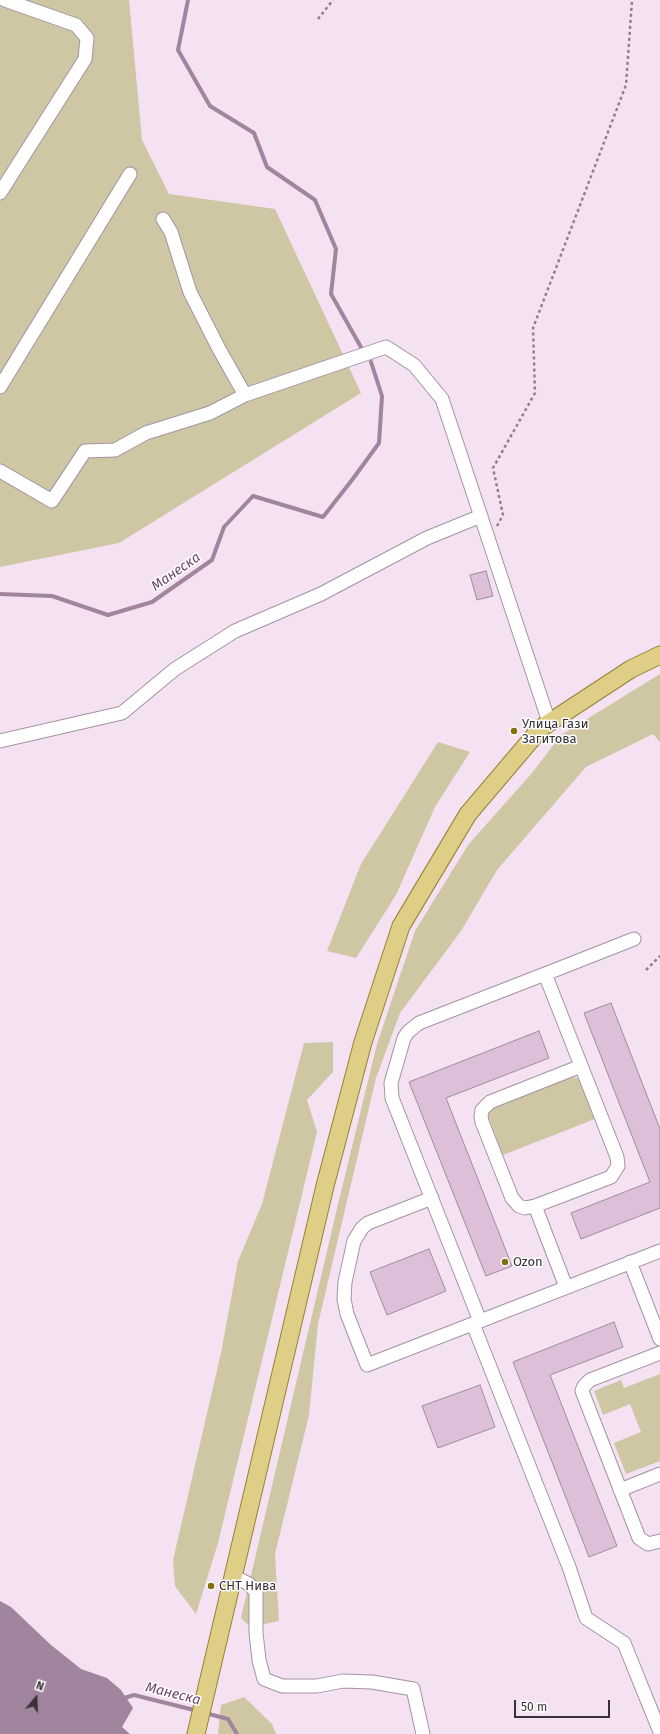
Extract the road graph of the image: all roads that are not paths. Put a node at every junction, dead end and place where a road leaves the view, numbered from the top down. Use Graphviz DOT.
graph roads {
  1 [pos="5,0"];
  2 [pos="130,174"];
  3 [pos="0,193"];
  4 [pos="163,219"];
  5 [pos="0,387"];
  6 [pos="245,395"];
  7 [pos="0,471"];
  8 [pos="480,516"];
  9 [pos="660,655"];
  10 [pos="549,722"];
  11 [pos="0,741"];
  12 [pos="634,939"];
  13 [pos="545,974"];
  14 [pos="581,1066"];
  15 [pos="432,1198"];
  16 [pos="534,1206"];
  17 [pos="660,1250"];
  18 [pos="630,1262"];
  19 [pos="566,1287"];
  20 [pos="477,1322"];
  21 [pos="660,1339"];
  22 [pos="660,1353"];
  23 [pos="660,1474"];
  24 [pos="620,1490"];
  25 [pos="660,1541"];
  26 [pos="233,1576"];
  27 [pos="660,1732"];
  28 [pos="196,1734"];
  29 [pos="423,1734"];
  1 -- 3 [label="street"];
  2 -- 5 [label="street"];
  4 -- 6 [label="street"];
  6 -- 7 [label="street"];
  6 -- 8 [label="street"];
  8 -- 10 [label="street"];
  8 -- 11 [label="street"];
  9 -- 10 [label="main road"];
  10 -- 26 [label="main road"];
  12 -- 13 [label="street"];
  13 -- 14 [label="street"];
  13 -- 15 [label="street"];
  14 -- 16 [label="street"];
  14 -- 16 [label="street"];
  15 -- 20 [label="street"];
  15 -- 20 [label="street"];
  16 -- 19 [label="street"];
  17 -- 18 [label="street"];
  18 -- 19 [label="street"];
  18 -- 21 [label="street"];
  19 -- 20 [label="street"];
  20 -- 27 [label="street"];
  22 -- 24 [label="street"];
  23 -- 24 [label="street"];
  24 -- 25 [label="street"];
  26 -- 28 [label="main road"];
  26 -- 29 [label="street"];
}
